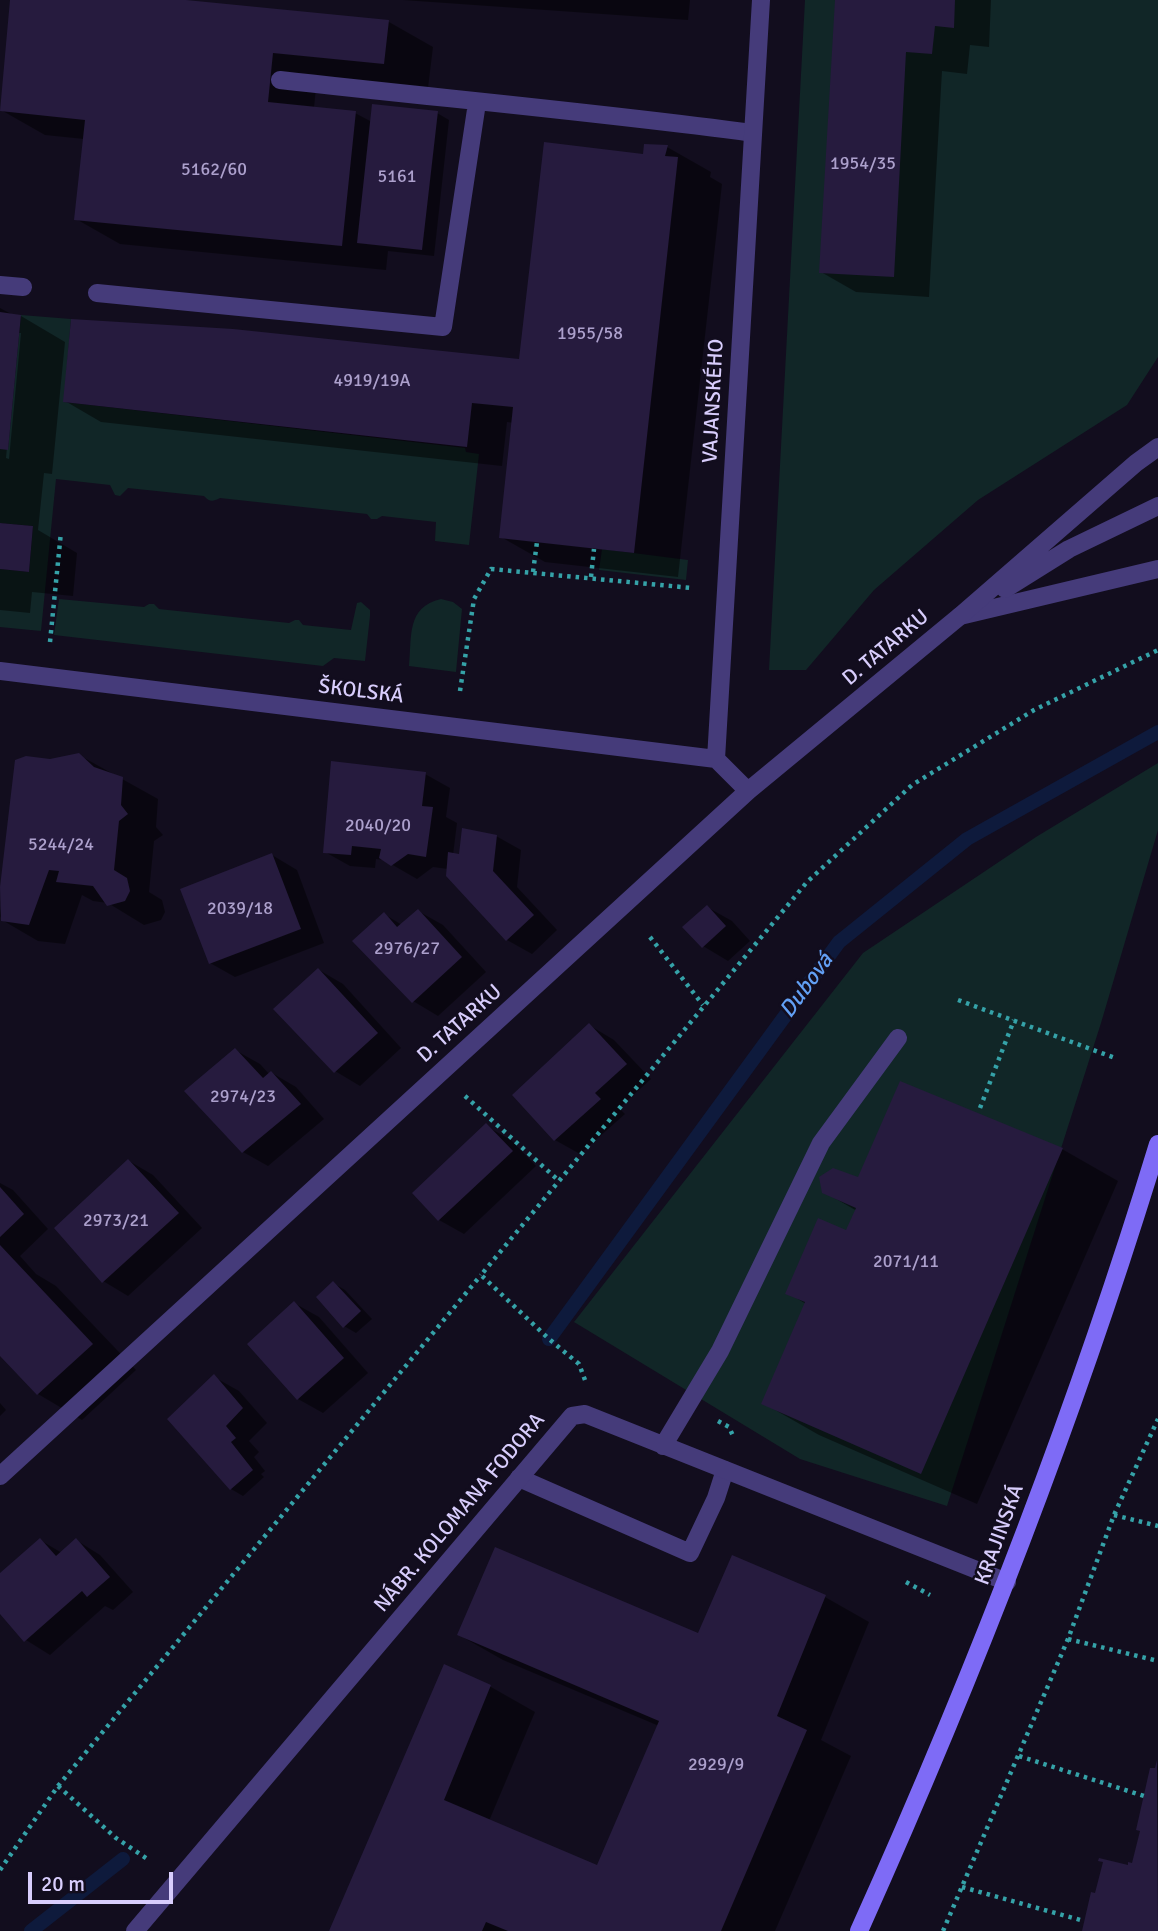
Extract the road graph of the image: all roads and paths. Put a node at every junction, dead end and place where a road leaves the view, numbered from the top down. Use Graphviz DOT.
graph roads {
  1 [pos="761,0"];
  2 [pos="280,80"];
  3 [pos="477,103"];
  4 [pos="753,133"];
  5 [pos="0,285"];
  6 [pos="23,287"];
  7 [pos="97,293"];
  8 [pos="1158,447"];
  9 [pos="1158,506"];
  10 [pos="61,532"];
  11 [pos="537,542"];
  12 [pos="594,549"];
  13 [pos="1158,569"];
  14 [pos="533,572"];
  15 [pos="590,578"];
  16 [pos="695,589"];
  17 [pos="960,616"];
  18 [pos="50,642"];
  19 [pos="1158,650"];
  20 [pos="0,671"];
  21 [pos="460,691"];
  22 [pos="716,759"];
  23 [pos="748,791"];
  24 [pos="650,937"];
  25 [pos="958,1000"];
  26 [pos="703,1005"];
  27 [pos="1014,1020"];
  28 [pos="898,1038"];
  29 [pos="1115,1058"];
  30 [pos="461,1093"];
  31 [pos="980,1108"];
  32 [pos="1158,1144"];
  33 [pos="558,1181"];
  34 [pos="481,1275"];
  35 [pos="585,1414"];
  36 [pos="1158,1419"];
  37 [pos="663,1446"];
  38 [pos="725,1470"];
  39 [pos="0,1476"];
  40 [pos="519,1478"];
  41 [pos="1114,1515"];
  42 [pos="1158,1526"];
  43 [pos="1007,1582"];
  44 [pos="1068,1639"];
  45 [pos="1158,1661"];
  46 [pos="1018,1756"];
  47 [pos="58,1786"];
  48 [pos="1144,1796"];
  49 [pos="0,1870"];
  50 [pos="177,1879"];
  51 [pos="962,1887"];
  52 [pos="1084,1921"];
  53 [pos="135,1931"];
  54 [pos="859,1931"];
  55 [pos="943,1931"];
  1 -- 4 [label="street, VAJANSKÉHO"];
  2 -- 3 [label="street"];
  3 -- 4 [label="street"];
  3 -- 7 [label="street"];
  4 -- 22 [label="street, VAJANSKÉHO"];
  5 -- 6 [label="street"];
  8 -- 17 [label="street, D. TATARKU"];
  9 -- 17 [label="street, D. TATARKU"];
  10 -- 18 [label="path"];
  11 -- 14 [label="path"];
  12 -- 15 [label="path"];
  13 -- 17 [label="street"];
  14 -- 15 [label="path"];
  14 -- 21 [label="path"];
  15 -- 16 [label="path"];
  17 -- 23 [label="street, D. TATARKU"];
  19 -- 26 [label="path"];
  20 -- 22 [label="street, ŠKOLSKÁ"];
  22 -- 23 [label="street"];
  23 -- 39 [label="street, D. TATARKU"];
  24 -- 26 [label="path"];
  25 -- 27 [label="path"];
  26 -- 33 [label="path"];
  27 -- 29 [label="path"];
  27 -- 31 [label="path"];
  28 -- 37 [label="street"];
  30 -- 33 [label="path"];
  32 -- 43 [label="main road, KRAJINSKÁ"];
  33 -- 34 [label="path"];
  34 -- 35 [label="path"];
  34 -- 47 [label="path"];
  35 -- 37 [label="street"];
  35 -- 40 [label="street, NÁBR. KOLOMANA FODORA"];
  36 -- 41 [label="path"];
  37 -- 38 [label="street"];
  38 -- 40 [label="street"];
  38 -- 43 [label="street"];
  40 -- 50 [label="street, NÁBR. KOLOMANA FODORA"];
  41 -- 42 [label="path"];
  41 -- 44 [label="path"];
  43 -- 54 [label="main road, KRAJINSKÁ"];
  44 -- 45 [label="path"];
  44 -- 46 [label="path"];
  46 -- 48 [label="path"];
  46 -- 51 [label="path"];
  47 -- 49 [label="path"];
  47 -- 50 [label="path"];
  50 -- 53 [label="street, NÁBR. KOLOMANA FODORA"];
  51 -- 52 [label="path"];
  51 -- 55 [label="path"];
}
